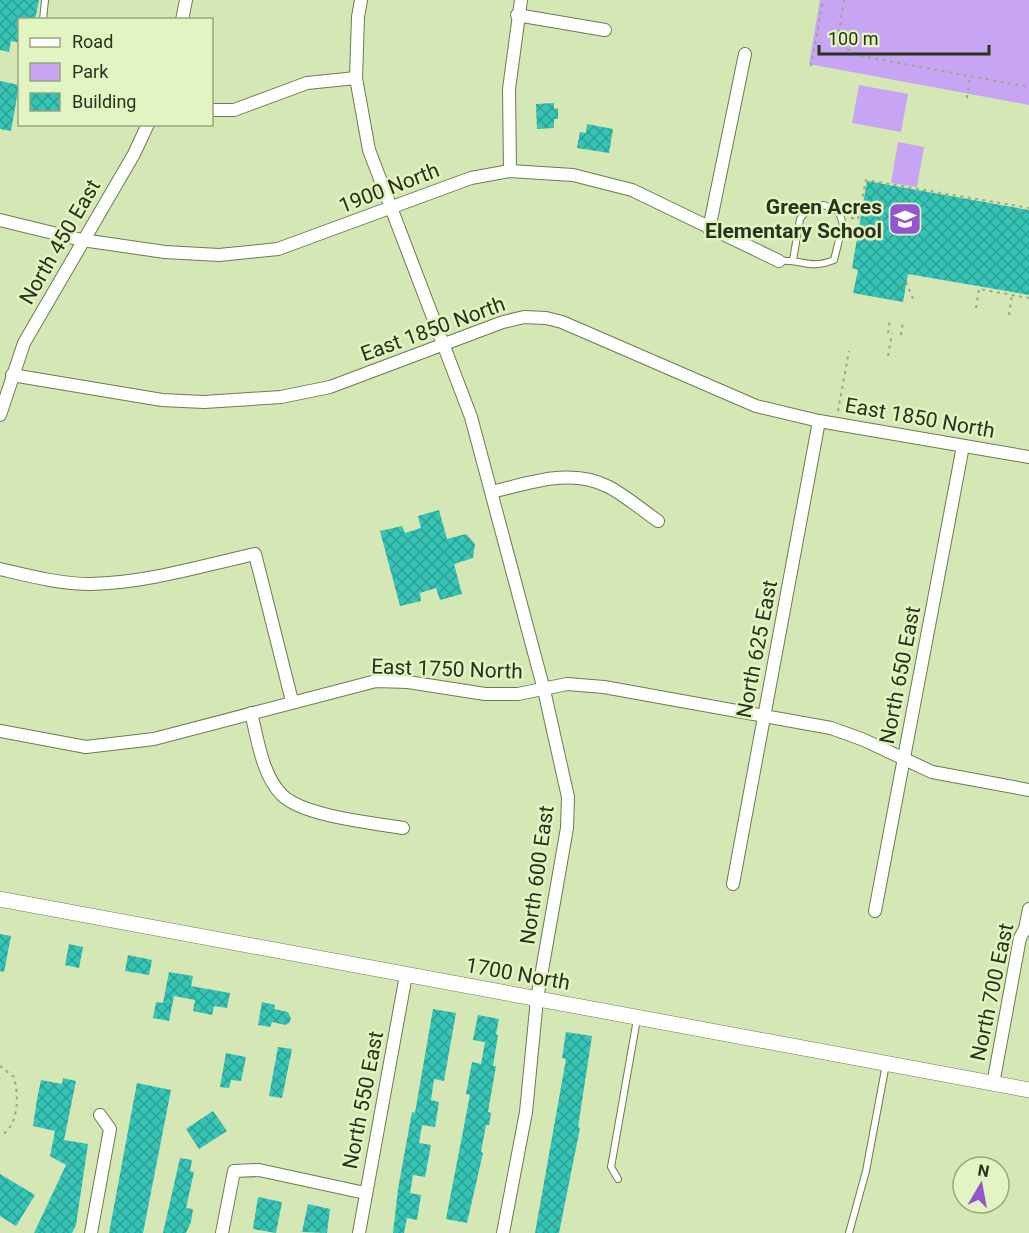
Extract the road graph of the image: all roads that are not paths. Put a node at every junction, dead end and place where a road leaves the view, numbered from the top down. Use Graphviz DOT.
graph roads {
  1 [pos="45,0"];
  2 [pos="186,0"];
  3 [pos="361,0"];
  4 [pos="520,0"];
  5 [pos="517,15"];
  6 [pos="43,18"];
  7 [pos="182,18"];
  8 [pos="604,30"];
  9 [pos="745,54"];
  10 [pos="356,78"];
  11 [pos="213,110"];
  12 [pos="147,126"];
  13 [pos="510,171"];
  14 [pos="392,209"];
  15 [pos="0,220"];
  16 [pos="709,229"];
  17 [pos="82,240"];
  18 [pos="793,260"];
  19 [pos="779,261"];
  20 [pos="442,345"];
  21 [pos="12,375"];
  22 [pos="0,415"];
  23 [pos="819,421"];
  24 [pos="963,446"];
  25 [pos="1029,457"];
  26 [pos="492,492"];
  27 [pos="658,521"];
  28 [pos="0,569"];
  29 [pos="544,690"];
  30 [pos="292,701"];
  31 [pos="251,713"];
  32 [pos="764,716"];
  33 [pos="0,730"];
  34 [pos="904,761"];
  35 [pos="1029,790"];
  36 [pos="403,828"];
  37 [pos="733,884"];
  38 [pos="0,899"];
  39 [pos="1029,909"];
  40 [pos="875,911"];
  41 [pos="406,975"];
  42 [pos="537,999"];
  43 [pos="637,1018"];
  44 [pos="886,1064"];
  45 [pos="993,1084"];
  46 [pos="1029,1090"];
  47 [pos="100,1115"];
  48 [pos="618,1179"];
  49 [pos="365,1193"];
  50 [pos="91,1233"];
  51 [pos="222,1233"];
  52 [pos="359,1233"];
  53 [pos="503,1233"];
  54 [pos="849,1233"];
  1 -- 6 [label="lane"];
  2 -- 7 [label="street"];
  3 -- 10 [label="street, North 600 East"];
  4 -- 5 [label="street"];
  5 -- 8 [label="street"];
  5 -- 13 [label="street"];
  9 -- 16 [label="street"];
  10 -- 11 [label="street"];
  10 -- 14 [label="street, North 600 East"];
  12 -- 17 [label="street, North 450 East"];
  13 -- 14 [label="street, 1900 North"];
  13 -- 16 [label="street, 1900 North"];
  14 -- 17 [label="street, 1900 North"];
  14 -- 20 [label="street, North 600 East"];
  15 -- 17 [label="street, 1900 North"];
  16 -- 19 [label="street, 1900 North"];
  17 -- 21 [label="street, North 450 East"];
  18 -- 18 [label="lane"];
  18 -- 19 [label="lane"];
  20 -- 21 [label="street, East 1850 North"];
  20 -- 23 [label="street, East 1850 North"];
  20 -- 26 [label="street, North 600 East"];
  21 -- 22 [label="street, North 450 East"];
  23 -- 24 [label="street, East 1850 North"];
  23 -- 32 [label="street, North 625 East"];
  24 -- 25 [label="street, East 1850 North"];
  24 -- 34 [label="street, North 650 East"];
  26 -- 27 [label="street"];
  26 -- 29 [label="street, North 600 East"];
  28 -- 30 [label="street"];
  29 -- 30 [label="street, East 1750 North"];
  29 -- 32 [label="street, East 1750 North"];
  29 -- 42 [label="street, North 600 East"];
  30 -- 31 [label="street, East 1750 North"];
  31 -- 33 [label="street, East 1750 North"];
  31 -- 36 [label="street"];
  32 -- 34 [label="street, East 1750 North"];
  32 -- 37 [label="street, North 625 East"];
  34 -- 35 [label="street, East 1750 North"];
  34 -- 40 [label="street, North 650 East"];
  38 -- 41 [label="street, 1700 North"];
  39 -- 45 [label="street, North 700 East"];
  41 -- 42 [label="street, 1700 North"];
  41 -- 49 [label="street, North 550 East"];
  42 -- 43 [label="street, 1700 North"];
  42 -- 53 [label="street, North 600 East"];
  43 -- 44 [label="street, 1700 North"];
  43 -- 48 [label="lane"];
  44 -- 45 [label="street, 1700 North"];
  44 -- 54 [label="lane"];
  45 -- 46 [label="street, 1700 North"];
  47 -- 50 [label="street"];
  49 -- 51 [label="street"];
  49 -- 52 [label="street, North 550 East"];
}
